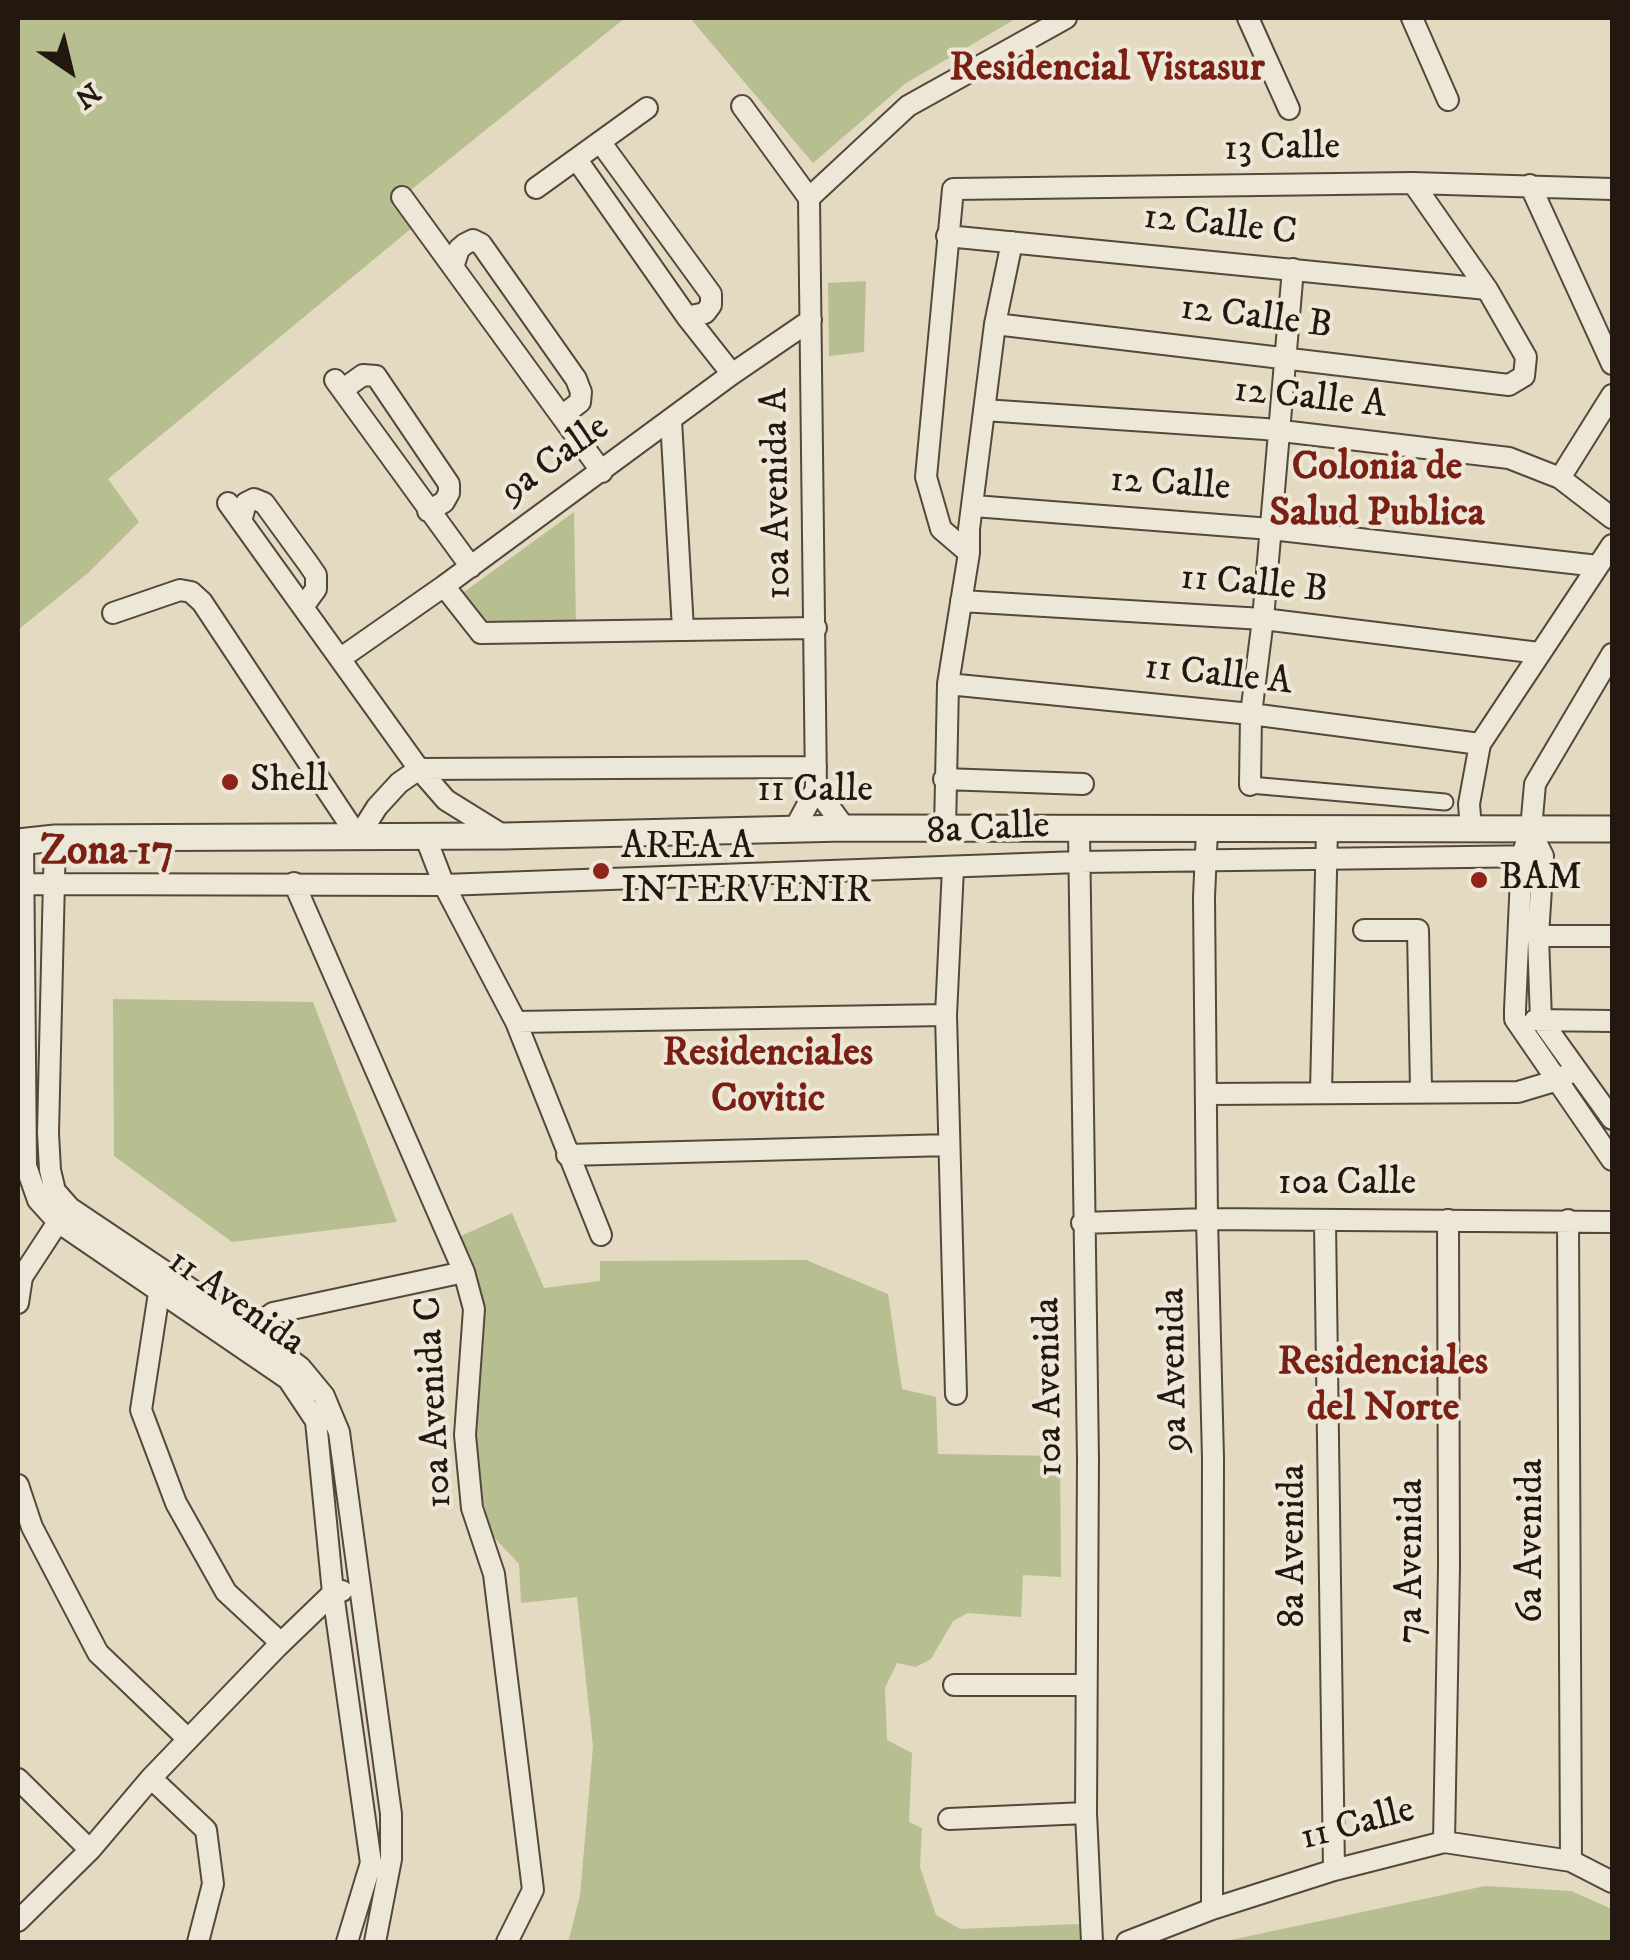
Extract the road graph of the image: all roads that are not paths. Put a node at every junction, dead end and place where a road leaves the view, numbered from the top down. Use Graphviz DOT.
graph roads {
  1 [pos="1066,18"];
  2 [pos="1248,18"];
  3 [pos="1412,18"];
  4 [pos="1448,100"];
  5 [pos="742,106"];
  6 [pos="646,108"];
  7 [pos="1289,109"];
  8 [pos="601,143"];
  9 [pos="577,160"];
  10 [pos="1413,183"];
  11 [pos="1530,186"];
  12 [pos="536,188"];
  13 [pos="1612,190"];
  14 [pos="402,197"];
  15 [pos="808,198"];
  16 [pos="947,236"];
  17 [pos="1012,242"];
  18 [pos="453,267"];
  19 [pos="1293,270"];
  20 [pos="1487,289"];
  21 [pos="687,317"];
  22 [pos="812,320"];
  23 [pos="995,324"];
  24 [pos="1287,358"];
  25 [pos="1612,364"];
  26 [pos="732,374"];
  27 [pos="1612,395"];
  28 [pos="984,410"];
  29 [pos="562,416"];
  30 [pos="672,420"];
  31 [pos="1280,431"];
  32 [pos="602,472"];
  33 [pos="1560,478"];
  34 [pos="228,503"];
  35 [pos="974,506"];
  36 [pos="428,511"];
  37 [pos="1612,518"];
  38 [pos="241,521"];
  39 [pos="1271,528"];
  40 [pos="1612,546"];
  41 [pos="969,553"];
  42 [pos="1598,566"];
  43 [pos="470,567"];
  44 [pos="444,586"];
  45 [pos="961,601"];
  46 [pos="304,607"];
  47 [pos="113,612"];
  48 [pos="1263,619"];
  49 [pos="816,628"];
  50 [pos="683,629"];
  51 [pos="1539,653"];
  52 [pos="1612,654"];
  53 [pos="340,658"];
  54 [pos="948,684"];
  55 [pos="1252,714"];
  56 [pos="1480,744"];
  57 [pos="816,767"];
  58 [pos="419,769"];
  59 [pos="944,780"];
  60 [pos="1083,784"];
  61 [pos="1250,784"];
  62 [pos="816,789"];
  63 [pos="1445,802"];
  64 [pos="795,828"];
  65 [pos="845,828"];
  66 [pos="1327,828"];
  67 [pos="1531,829"];
  68 [pos="945,830"];
  69 [pos="1079,830"];
  70 [pos="1207,830"];
  71 [pos="1470,830"];
  72 [pos="1612,830"];
  73 [pos="425,836"];
  74 [pos="504,836"];
  75 [pos="358,837"];
  76 [pos="55,838"];
  77 [pos="20,842"];
  78 [pos="1532,855"];
  79 [pos="1206,861"];
  80 [pos="1327,861"];
  81 [pos="1079,862"];
  82 [pos="953,868"];
  83 [pos="54,883"];
  84 [pos="21,884"];
  85 [pos="294,884"];
  86 [pos="444,885"];
  87 [pos="1364,930"];
  88 [pos="1538,936"];
  89 [pos="1612,936"];
  90 [pos="946,1014"];
  91 [pos="21,1020"];
  92 [pos="1515,1020"];
  93 [pos="1541,1020"];
  94 [pos="1612,1021"];
  95 [pos="516,1022"];
  96 [pos="1567,1074"];
  97 [pos="1421,1090"];
  98 [pos="1322,1092"];
  99 [pos="1208,1094"];
  100 [pos="1612,1120"];
  101 [pos="949,1145"];
  102 [pos="567,1155"];
  103 [pos="1612,1160"];
  104 [pos="22,1166"];
  105 [pos="50,1170"];
  106 [pos="1207,1219"];
  107 [pos="1448,1220"];
  108 [pos="1568,1220"];
  109 [pos="58,1222"];
  110 [pos="1325,1222"];
  111 [pos="1612,1222"];
  112 [pos="1082,1223"];
  113 [pos="601,1235"];
  114 [pos="464,1272"];
  115 [pos="159,1293"];
  116 [pos="18,1303"];
  117 [pos="242,1336"];
  118 [pos="956,1394"];
  119 [pos="18,1485"];
  120 [pos="359,1587"];
  121 [pos="333,1594"];
  122 [pos="281,1643"];
  123 [pos="1086,1684"];
  124 [pos="954,1685"];
  125 [pos="188,1739"];
  126 [pos="151,1778"];
  127 [pos="18,1780"];
  128 [pos="1086,1813"];
  129 [pos="949,1819"];
  130 [pos="1444,1842"];
  131 [pos="90,1850"];
  132 [pos="382,1861"];
  133 [pos="1571,1862"];
  134 [pos="1334,1870"];
  135 [pos="1612,1882"];
  136 [pos="1212,1909"];
  137 [pos="18,1921"];
  138 [pos="198,1942"];
  139 [pos="347,1942"];
  140 [pos="374,1942"];
  141 [pos="506,1942"];
  142 [pos="1092,1942"];
  143 [pos="1128,1942"];
  1 -- 15 [label="street"];
  2 -- 7 [label="street"];
  3 -- 4 [label="street"];
  5 -- 15 [label="street"];
  6 -- 8 [label="street"];
  8 -- 9 [label="street"];
  8 -- 21 [label="street"];
  9 -- 12 [label="street"];
  9 -- 21 [label="street"];
  10 -- 11 [label="street, 13 Calle"];
  10 -- 16 [label="street, 13 Calle"];
  10 -- 20 [label="street"];
  11 -- 13 [label="street, 13 Calle"];
  11 -- 25 [label="street"];
  14 -- 18 [label="street"];
  15 -- 22 [label="street, 10a Avenida A"];
  16 -- 17 [label="street, 12 Calle C"];
  16 -- 41 [label="street"];
  17 -- 19 [label="street, 12 Calle C"];
  17 -- 23 [label="street"];
  18 -- 29 [label="street"];
  18 -- 29 [label="street"];
  19 -- 20 [label="street, 12 Calle C"];
  19 -- 24 [label="street"];
  20 -- 24 [label="street, 12 Calle B"];
  21 -- 26 [label="street"];
  22 -- 26 [label="street, 9a Calle"];
  22 -- 49 [label="street, 10a Avenida A"];
  23 -- 24 [label="street, 12 Calle B"];
  23 -- 28 [label="street"];
  24 -- 31 [label="street"];
  26 -- 30 [label="street, 9a Calle"];
  27 -- 33 [label="street"];
  28 -- 31 [label="street, 12 Calle A"];
  28 -- 35 [label="street"];
  29 -- 32 [label="street"];
  30 -- 32 [label="street, 9a Calle"];
  30 -- 50 [label="street"];
  31 -- 33 [label="street, 12 Calle A"];
  31 -- 39 [label="street"];
  32 -- 43 [label="street, 9a Calle"];
  33 -- 37 [label="street, 12 Calle A"];
  34 -- 38 [label="street"];
  35 -- 39 [label="street, 12 Calle"];
  35 -- 41 [label="street"];
  36 -- 36 [label="street"];
  36 -- 43 [label="street"];
  38 -- 46 [label="street"];
  38 -- 46 [label="street"];
  39 -- 42 [label="street, 12 Calle"];
  39 -- 48 [label="street"];
  40 -- 42 [label="street"];
  41 -- 45 [label="street"];
  42 -- 51 [label="street"];
  43 -- 44 [label="street, 9a Calle"];
  44 -- 50 [label="street"];
  44 -- 53 [label="street, 9a Calle"];
  45 -- 48 [label="street, 11 Calle B"];
  45 -- 54 [label="street"];
  46 -- 53 [label="street"];
  47 -- 75 [label="street"];
  48 -- 51 [label="street, 11 Calle B"];
  48 -- 55 [label="street"];
  49 -- 50 [label="street"];
  49 -- 57 [label="street, 10a Avenida A"];
  51 -- 56 [label="street"];
  52 -- 67 [label="street"];
  53 -- 58 [label="street"];
  54 -- 55 [label="street, 11 Calle A"];
  54 -- 59 [label="street"];
  55 -- 56 [label="street, 11 Calle A"];
  55 -- 61 [label="street"];
  56 -- 71 [label="street"];
  57 -- 58 [label="street"];
  57 -- 62 [label="street, 10a Avenida A"];
  58 -- 74 [label="street"];
  58 -- 75 [label="street"];
  59 -- 60 [label="street"];
  59 -- 68 [label="street"];
  61 -- 63 [label="street"];
  62 -- 64 [label="street, 10a Avenida A"];
  62 -- 65 [label="street"];
  64 -- 65 [label="street, 11 Calle"];
  64 -- 74 [label="street, 11 Calle"];
  65 -- 68 [label="street, 11 Calle"];
  66 -- 70 [label="street, 11 Calle"];
  66 -- 71 [label="street, 11 Calle"];
  66 -- 80 [label="street"];
  67 -- 71 [label="street, 11 Calle"];
  67 -- 72 [label="street, 11 Calle"];
  67 -- 78 [label="street"];
  68 -- 69 [label="street, 11 Calle"];
  69 -- 70 [label="street, 11 Calle"];
  69 -- 81 [label="street, 10a Avenida"];
  70 -- 79 [label="street, 9a Avenida"];
  73 -- 74 [label="street, 11 Calle"];
  73 -- 75 [label="street, 11 Calle"];
  73 -- 86 [label="street"];
  75 -- 76 [label="street, 11 Calle"];
  76 -- 77 [label="street, 11 Calle"];
  76 -- 83 [label="street, 11 Avenida"];
  77 -- 84 [label="street, 11 Avenida"];
  78 -- 80 [label="street, 8a Calle"];
  78 -- 88 [label="street"];
  78 -- 92 [label="street"];
  79 -- 80 [label="street, 8a Calle"];
  79 -- 81 [label="street, 8a Calle"];
  79 -- 99 [label="street, 9a Avenida"];
  80 -- 98 [label="street"];
  81 -- 82 [label="street, 8a Calle"];
  81 -- 112 [label="street, 10a Avenida"];
  82 -- 86 [label="street, 8a Calle"];
  82 -- 90 [label="street"];
  83 -- 84 [label="street, 8a Calle"];
  83 -- 85 [label="street, 8a Calle"];
  83 -- 105 [label="street, 11 Avenida"];
  84 -- 91 [label="street, 11 Avenida"];
  85 -- 86 [label="street, 8a Calle"];
  85 -- 114 [label="street, 10a Avenida C"];
  86 -- 95 [label="street"];
  87 -- 97 [label="street"];
  88 -- 89 [label="street"];
  88 -- 93 [label="street"];
  90 -- 95 [label="street"];
  90 -- 101 [label="street"];
  91 -- 104 [label="street, 11 Avenida"];
  92 -- 93 [label="street"];
  92 -- 96 [label="street"];
  93 -- 94 [label="street"];
  93 -- 96 [label="street"];
  95 -- 102 [label="street"];
  96 -- 97 [label="street"];
  96 -- 100 [label="street"];
  96 -- 103 [label="street"];
  97 -- 98 [label="street"];
  98 -- 99 [label="street"];
  99 -- 106 [label="street, 9a Avenida"];
  101 -- 102 [label="street"];
  101 -- 118 [label="street"];
  102 -- 113 [label="street"];
  104 -- 105 [label="street"];
  104 -- 109 [label="street, 11 Avenida"];
  105 -- 117 [label="street, 11 Avenida"];
  106 -- 110 [label="street, 10a Calle"];
  106 -- 112 [label="street, 10a Calle"];
  106 -- 136 [label="street, 9a Avenida"];
  107 -- 108 [label="street, 10a Calle"];
  107 -- 110 [label="street, 10a Calle"];
  107 -- 130 [label="street, 7a Avenida"];
  108 -- 111 [label="street, 10a Calle"];
  108 -- 133 [label="street, 6a Avenida"];
  109 -- 115 [label="street, 11 Avenida"];
  109 -- 116 [label="street"];
  110 -- 134 [label="street, 8a Avenida"];
  112 -- 123 [label="street, 10a Avenida"];
  114 -- 117 [label="street"];
  114 -- 141 [label="street, 10a Avenida C"];
  115 -- 117 [label="street, 11 Avenida"];
  115 -- 122 [label="street"];
  117 -- 120 [label="street, 11 Avenida"];
  117 -- 121 [label="street, 11 Avenida"];
  119 -- 125 [label="street"];
  120 -- 121 [label="street"];
  120 -- 132 [label="street, 11 Avenida"];
  121 -- 122 [label="street"];
  121 -- 132 [label="street, 11 Avenida"];
  122 -- 125 [label="street"];
  123 -- 124 [label="street"];
  123 -- 128 [label="street, 10a Avenida"];
  125 -- 126 [label="street"];
  126 -- 131 [label="street"];
  126 -- 138 [label="street"];
  127 -- 131 [label="street"];
  128 -- 129 [label="street"];
  128 -- 142 [label="street, 10a Avenida"];
  130 -- 133 [label="street, 11 Calle"];
  130 -- 134 [label="street, 11 Calle"];
  131 -- 137 [label="street"];
  132 -- 139 [label="street"];
  132 -- 140 [label="street"];
  133 -- 135 [label="street, 11 Calle"];
  134 -- 136 [label="street, 11 Calle"];
  136 -- 143 [label="street, 11 Calle"];
}
